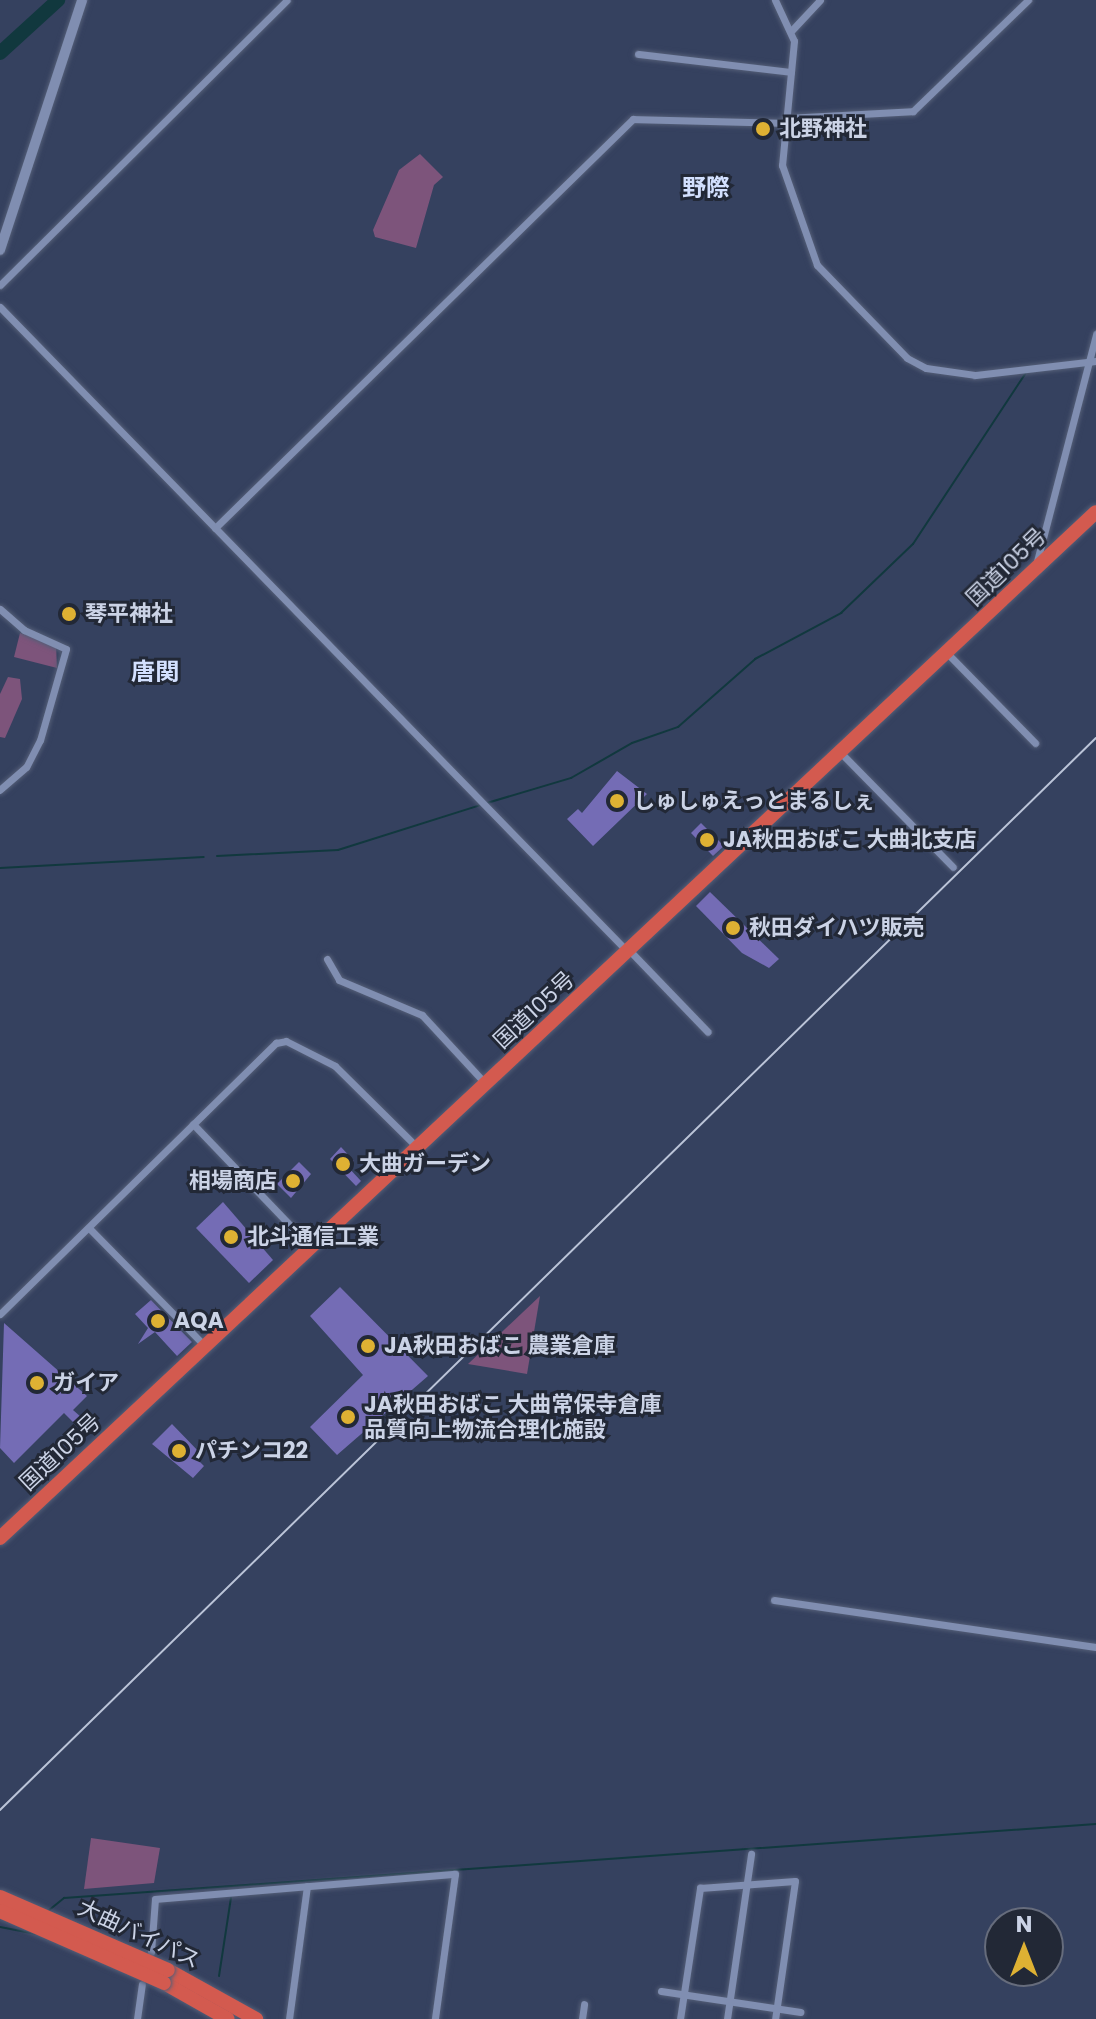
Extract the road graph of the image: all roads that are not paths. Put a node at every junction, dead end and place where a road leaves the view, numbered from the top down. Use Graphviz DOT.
graph roads {
  1 [pos="82,0"];
  2 [pos="287,0"];
  3 [pos="775,0"];
  4 [pos="820,0"];
  5 [pos="1028,0"];
  6 [pos="792,30"];
  7 [pos="638,54"];
  8 [pos="791,72"];
  9 [pos="785,120"];
  10 [pos="0,250"];
  11 [pos="0,285"];
  12 [pos="0,307"];
  13 [pos="1096,334"];
  14 [pos="1092,361"];
  15 [pos="1096,512"];
  16 [pos="215,528"];
  17 [pos="1035,571"];
  18 [pos="0,609"];
  19 [pos="947,653"];
  20 [pos="1035,743"];
  21 [pos="840,752"];
  22 [pos="0,790"];
  23 [pos="953,867"];
  24 [pos="629,952"];
  25 [pos="327,959"];
  26 [pos="708,1032"];
  27 [pos="486,1084"];
  28 [pos="193,1124"];
  29 [pos="418,1148"];
  30 [pos="89,1228"];
  31 [pos="312,1248"];
  32 [pos="0,1314"];
  33 [pos="206,1347"];
  34 [pos="0,1538"];
  35 [pos="774,1600"];
  36 [pos="1096,1647"];
  37 [pos="751,1854"];
  38 [pos="746,1884"];
  39 [pos="307,1886"];
  40 [pos="0,1897"];
  41 [pos="0,1911"];
  42 [pos="151,1952"];
  43 [pos="166,1976"];
  44 [pos="142,1984"];
  45 [pos="661,1991"];
  46 [pos="683,1995"];
  47 [pos="729,2001"];
  48 [pos="584,2004"];
  49 [pos="777,2009"];
  50 [pos="800,2012"];
  51 [pos="137,2019"];
  52 [pos="228,2019"];
  53 [pos="256,2019"];
  54 [pos="289,2019"];
  55 [pos="435,2019"];
  56 [pos="582,2019"];
  57 [pos="680,2019"];
  58 [pos="727,2019"];
  59 [pos="775,2019"];
  1 -- 10 [label="street"];
  2 -- 11 [label="street"];
  3 -- 6 [label="street"];
  4 -- 6 [label="street"];
  5 -- 9 [label="street"];
  6 -- 8 [label="street"];
  7 -- 8 [label="street"];
  8 -- 9 [label="street"];
  9 -- 14 [label="street"];
  9 -- 16 [label="street"];
  12 -- 16 [label="street"];
  13 -- 14 [label="street"];
  14 -- 17 [label="street"];
  15 -- 17 [label="highway, 国道105号"];
  16 -- 24 [label="street"];
  17 -- 19 [label="highway, 国道105号"];
  18 -- 22 [label="street"];
  19 -- 20 [label="street"];
  19 -- 21 [label="highway, 国道105号"];
  21 -- 23 [label="street"];
  21 -- 24 [label="highway, 国道105号"];
  24 -- 26 [label="street"];
  24 -- 27 [label="highway, 国道105号"];
  25 -- 27 [label="street"];
  27 -- 29 [label="highway, 国道105号"];
  28 -- 29 [label="street"];
  28 -- 30 [label="street"];
  28 -- 31 [label="street"];
  29 -- 31 [label="highway, 国道105号"];
  30 -- 32 [label="street"];
  30 -- 33 [label="street"];
  31 -- 33 [label="highway, 国道105号"];
  33 -- 34 [label="highway, 国道105号"];
  35 -- 36 [label="street"];
  37 -- 38 [label="street"];
  38 -- 46 [label="street"];
  38 -- 47 [label="street"];
  38 -- 49 [label="street"];
  39 -- 42 [label="street"];
  39 -- 54 [label="street"];
  39 -- 55 [label="street"];
  40 -- 43 [label="highway, 大曲バイパス, bridge"];
  41 -- 43 [label="highway, 大曲バイパス, bridge"];
  43 -- 52 [label="highway, 大曲バイパス"];
  43 -- 53 [label="highway, 大曲バイパス"];
  44 -- 51 [label="street"];
  45 -- 46 [label="street"];
  46 -- 47 [label="street"];
  46 -- 57 [label="street"];
  47 -- 49 [label="street"];
  47 -- 58 [label="street"];
  48 -- 56 [label="street"];
  49 -- 50 [label="street"];
  49 -- 59 [label="street"];
}
